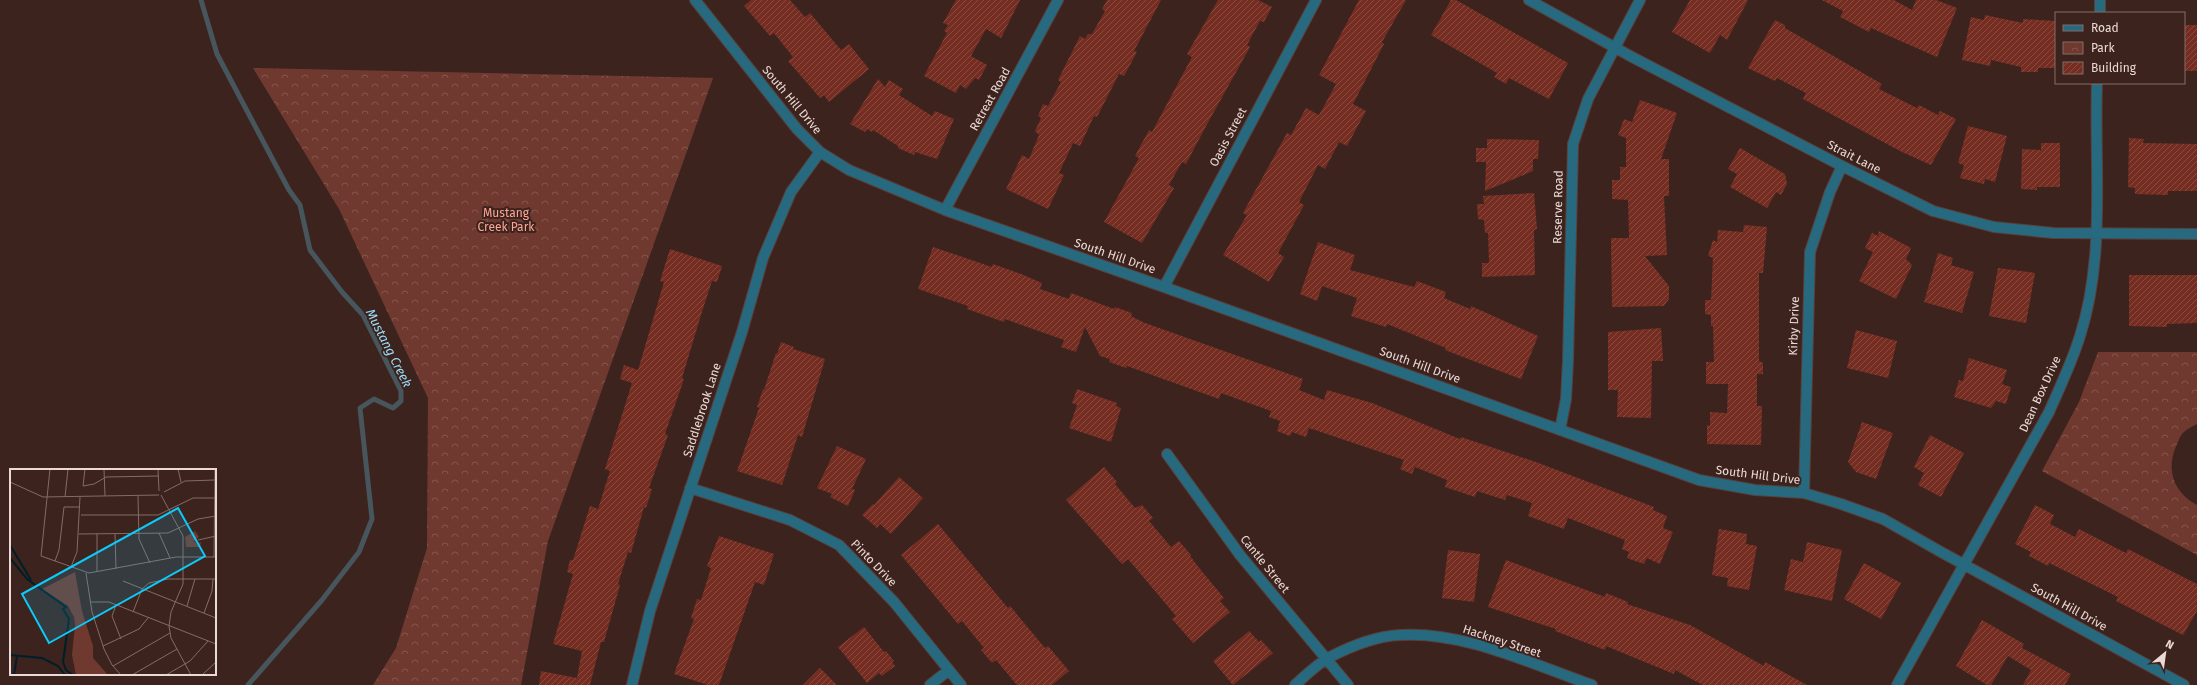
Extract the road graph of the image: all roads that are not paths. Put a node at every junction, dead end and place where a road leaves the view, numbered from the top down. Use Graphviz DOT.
graph roads {
  1 [pos="1058,0"];
  2 [pos="1316,0"];
  3 [pos="1529,0"];
  4 [pos="1640,0"];
  5 [pos="2100,0"];
  6 [pos="697,1"];
  7 [pos="2100,12"];
  8 [pos="1614,46"];
  9 [pos="2097,84"];
  10 [pos="820,152"];
  11 [pos="1842,166"];
  12 [pos="945,210"];
  13 [pos="2095,233"];
  14 [pos="2197,234"];
  15 [pos="1164,286"];
  16 [pos="1560,430"];
  17 [pos="1167,454"];
  18 [pos="690,488"];
  19 [pos="1804,493"];
  20 [pos="1964,565"];
  21 [pos="1326,659"];
  22 [pos="949,670"];
  23 [pos="632,685"];
  24 [pos="930,685"];
  25 [pos="961,685"];
  26 [pos="1295,685"];
  27 [pos="1348,685"];
  28 [pos="1592,685"];
  29 [pos="1897,685"];
  30 [pos="2184,685"];
  1 -- 12 [label="street, Retreat Road"];
  2 -- 15 [label="street, Oasis Street"];
  3 -- 8 [label="street, Strait Lane"];
  4 -- 8 [label="street, Reserve Road"];
  5 -- 7 [label="street"];
  6 -- 10 [label="street, South Hill Drive"];
  8 -- 11 [label="street, Strait Lane"];
  8 -- 16 [label="street, Reserve Road"];
  9 -- 13 [label="street, Dean Box Drive"];
  10 -- 12 [label="street, South Hill Drive"];
  10 -- 18 [label="street, Saddlebrook Lane"];
  11 -- 13 [label="street, Strait Lane"];
  11 -- 19 [label="street, Kirby Drive"];
  12 -- 15 [label="street, South Hill Drive"];
  13 -- 14 [label="street, Strait Lane"];
  13 -- 20 [label="street, Dean Box Drive"];
  15 -- 16 [label="street, South Hill Drive"];
  16 -- 19 [label="street, South Hill Drive"];
  17 -- 21 [label="street, Cantle Street"];
  18 -- 22 [label="street, Pinto Drive"];
  18 -- 23 [label="street, Saddlebrook Lane"];
  19 -- 20 [label="street, South Hill Drive"];
  20 -- 29 [label="street, Dean Box Drive"];
  20 -- 30 [label="street, South Hill Drive"];
  21 -- 26 [label="street, Hackney Street"];
  21 -- 27 [label="street, Cantle Street"];
  21 -- 28 [label="street, Hackney Street"];
  22 -- 24 [label="street"];
  22 -- 25 [label="street, Pinto Drive"];
}
